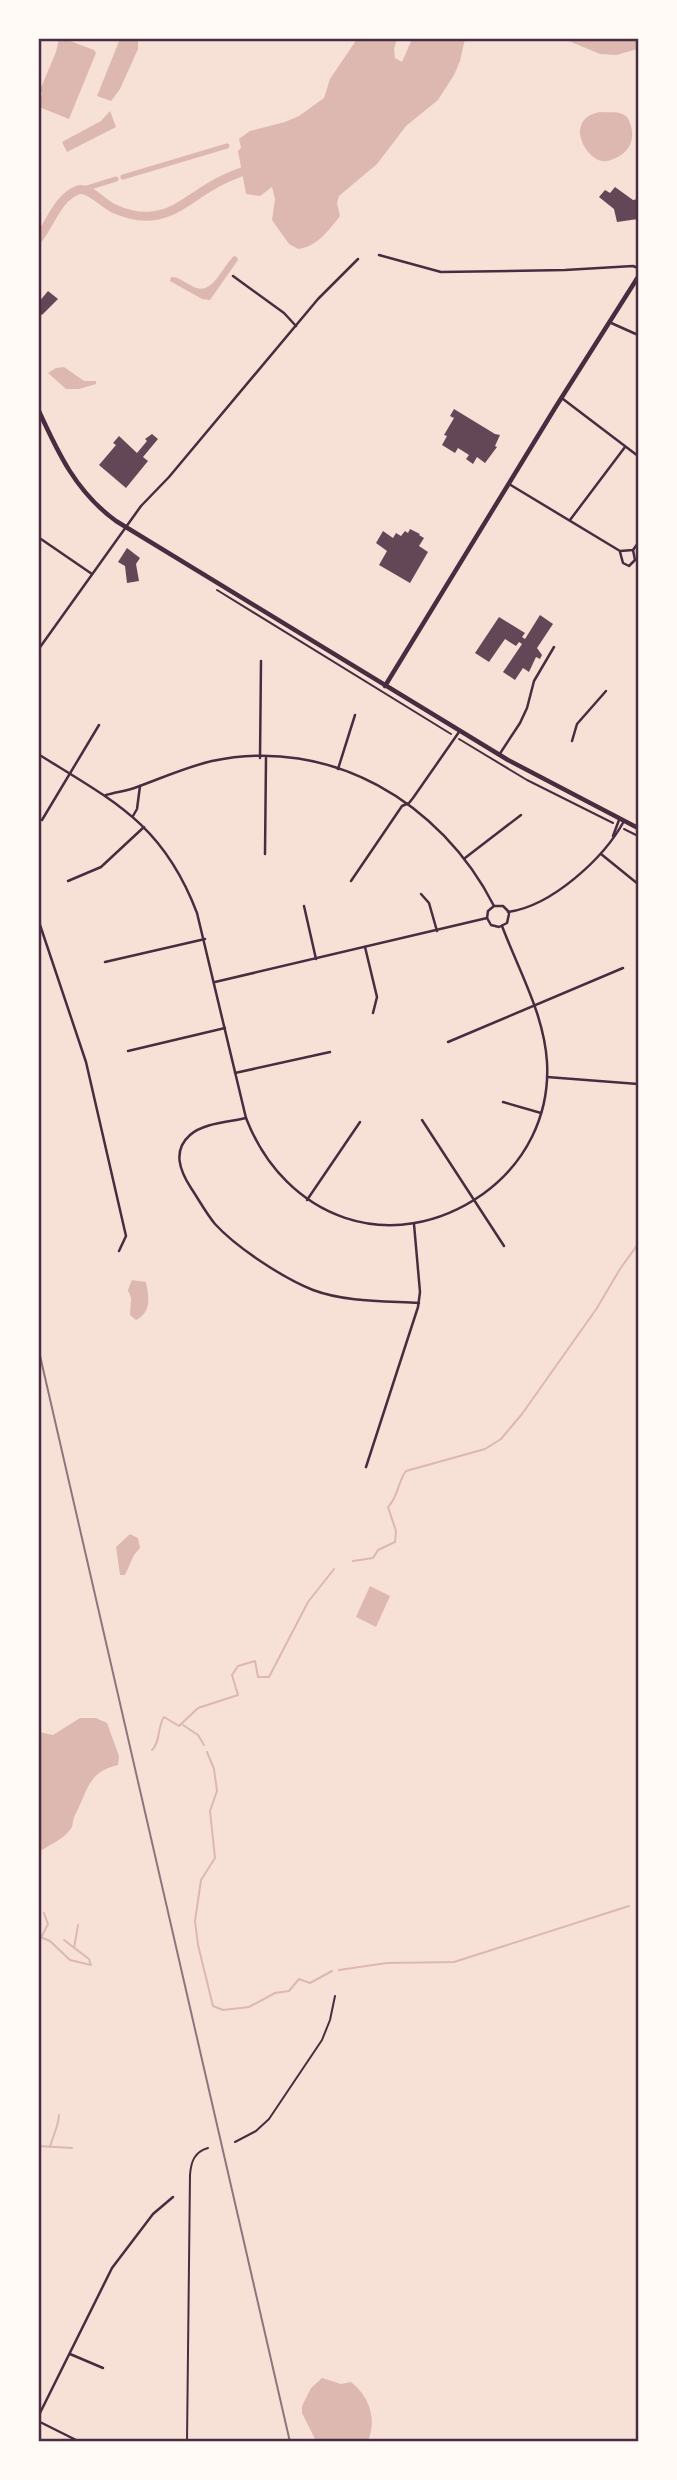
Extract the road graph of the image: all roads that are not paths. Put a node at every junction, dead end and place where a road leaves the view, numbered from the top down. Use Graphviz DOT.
graph roads {
  1 [pos="379,255"];
  2 [pos="358,259"];
  3 [pos="639,268"];
  4 [pos="233,276"];
  5 [pos="639,277"];
  6 [pos="609,322"];
  7 [pos="296,326"];
  8 [pos="639,335"];
  9 [pos="562,398"];
  10 [pos="38,408"];
  11 [pos="625,446"];
  12 [pos="639,456"];
  13 [pos="509,484"];
  14 [pos="570,520"];
  15 [pos="124,527"];
  16 [pos="38,537"];
  17 [pos="639,543"];
  18 [pos="633,550"];
  19 [pos="620,551"];
  20 [pos="92,574"];
  21 [pos="554,647"];
  22 [pos="39,648"];
  23 [pos="261,661"];
  24 [pos="385,686"];
  25 [pos="606,691"];
  26 [pos="355,715"];
  27 [pos="99,725"];
  28 [pos="460,731"];
  29 [pos="572,741"];
  30 [pos="38,754"];
  31 [pos="499,755"];
  32 [pos="260,758"];
  33 [pos="266,758"];
  34 [pos="338,769"];
  35 [pos="70,774"];
  36 [pos="141,786"];
  37 [pos="106,795"];
  38 [pos="409,803"];
  39 [pos="522,815"];
  40 [pos="133,816"];
  41 [pos="42,820"];
  42 [pos="622,820"];
  43 [pos="144,827"];
  44 [pos="639,828"];
  45 [pos="265,854"];
  46 [pos="601,854"];
  47 [pos="465,858"];
  48 [pos="68,881"];
  49 [pos="351,881"];
  50 [pos="639,884"];
  51 [pos="421,894"];
  52 [pos="304,906"];
  53 [pos="494,906"];
  54 [pos="509,912"];
  55 [pos="487,918"];
  56 [pos="38,919"];
  57 [pos="502,926"];
  58 [pos="437,931"];
  59 [pos="205,939"];
  60 [pos="365,947"];
  61 [pos="316,958"];
  62 [pos="105,962"];
  63 [pos="622,968"];
  64 [pos="215,982"];
  65 [pos="534,1005"];
  66 [pos="373,1013"];
  67 [pos="225,1028"];
  68 [pos="448,1042"];
  69 [pos="128,1051"];
  70 [pos="330,1052"];
  71 [pos="235,1073"];
  72 [pos="547,1077"];
  73 [pos="639,1084"];
  74 [pos="503,1102"];
  75 [pos="541,1114"];
  76 [pos="246,1118"];
  77 [pos="422,1120"];
  78 [pos="360,1122"];
  79 [pos="475,1199"];
  80 [pos="307,1200"];
  81 [pos="414,1224"];
  82 [pos="504,1246"];
  83 [pos="119,1251"];
  84 [pos="419,1303"];
  85 [pos="366,1467"];
  86 [pos="173,2197"];
  87 [pos="70,2354"];
  88 [pos="103,2368"];
  89 [pos="38,2419"];
  90 [pos="80,2441"];
  1 -- 3 [label="street"];
  2 -- 7 [label="street"];
  4 -- 7 [label="street"];
  5 -- 6 [label="main road"];
  6 -- 8 [label="street"];
  6 -- 9 [label="main road"];
  7 -- 15 [label="street"];
  9 -- 11 [label="street"];
  9 -- 13 [label="main road"];
  10 -- 15 [label="main road"];
  11 -- 12 [label="street"];
  11 -- 14 [label="street"];
  13 -- 14 [label="street"];
  13 -- 24 [label="main road"];
  14 -- 19 [label="street"];
  15 -- 20 [label="street"];
  15 -- 24 [label="main road"];
  16 -- 20 [label="street"];
  17 -- 18 [label="street"];
  18 -- 19 [label="street"];
  18 -- 19 [label="street"];
  20 -- 22 [label="street"];
  21 -- 31 [label="street"];
  23 -- 32 [label="street"];
  24 -- 28 [label="main road"];
  25 -- 29 [label="street"];
  26 -- 34 [label="street"];
  27 -- 35 [label="street"];
  28 -- 31 [label="main road"];
  28 -- 38 [label="street"];
  30 -- 35 [label="street"];
  31 -- 42 [label="main road"];
  32 -- 33 [label="street"];
  32 -- 36 [label="street"];
  33 -- 34 [label="street"];
  33 -- 45 [label="street"];
  34 -- 38 [label="street"];
  35 -- 37 [label="street"];
  35 -- 41 [label="street"];
  36 -- 37 [label="street"];
  36 -- 40 [label="street"];
  37 -- 40 [label="street"];
  38 -- 47 [label="street"];
  38 -- 49 [label="street"];
  39 -- 47 [label="street"];
  40 -- 43 [label="street"];
  42 -- 44 [label="main road"];
  42 -- 46 [label="street"];
  43 -- 48 [label="street"];
  43 -- 59 [label="street"];
  46 -- 50 [label="street"];
  46 -- 54 [label="street"];
  47 -- 53 [label="street"];
  51 -- 58 [label="street"];
  52 -- 61 [label="street"];
  53 -- 54 [label="street"];
  53 -- 55 [label="street"];
  54 -- 57 [label="street"];
  55 -- 57 [label="street"];
  55 -- 58 [label="street"];
  56 -- 83 [label="street"];
  57 -- 65 [label="street"];
  58 -- 60 [label="street"];
  59 -- 62 [label="street"];
  59 -- 64 [label="street"];
  60 -- 61 [label="street"];
  60 -- 66 [label="street"];
  61 -- 64 [label="street"];
  63 -- 65 [label="street"];
  64 -- 67 [label="street"];
  65 -- 68 [label="street"];
  65 -- 72 [label="street"];
  67 -- 69 [label="street"];
  67 -- 71 [label="street"];
  70 -- 71 [label="street"];
  71 -- 76 [label="street"];
  72 -- 73 [label="street"];
  72 -- 75 [label="street"];
  74 -- 75 [label="street"];
  75 -- 79 [label="street"];
  76 -- 80 [label="street"];
  76 -- 84 [label="street"];
  77 -- 79 [label="street"];
  78 -- 80 [label="street"];
  79 -- 81 [label="street"];
  79 -- 82 [label="street"];
  80 -- 81 [label="street"];
  81 -- 84 [label="street"];
  84 -- 85 [label="street"];
  86 -- 87 [label="street"];
  87 -- 88 [label="street"];
  87 -- 89 [label="street"];
  89 -- 90 [label="street"];
}
